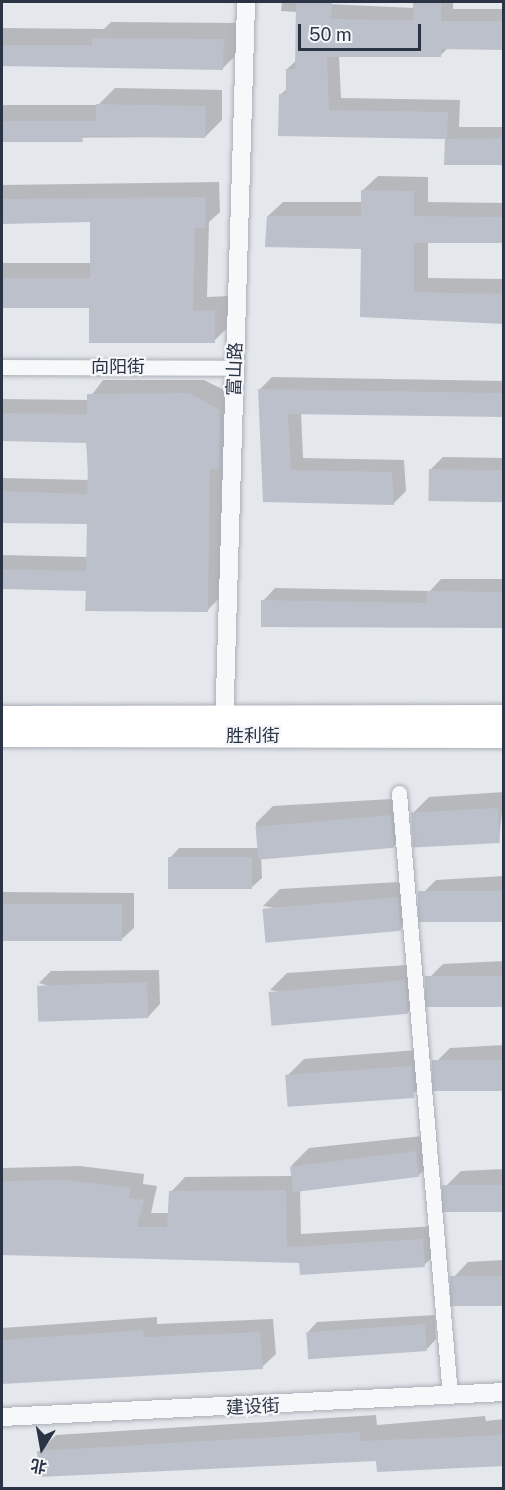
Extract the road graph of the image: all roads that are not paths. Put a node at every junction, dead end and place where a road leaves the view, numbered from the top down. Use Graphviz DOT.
graph roads {
  1 [pos="246,2"];
  2 [pos="2,367"];
  3 [pos="235,368"];
  4 [pos="504,716"];
  5 [pos="2,717"];
  6 [pos="224,727"];
  7 [pos="2,736"];
  8 [pos="504,737"];
  9 [pos="399,793"];
  10 [pos="504,1392"];
  11 [pos="450,1395"];
  12 [pos="2,1417"];
  1 -- 3 [label="street, 富山路"];
  2 -- 3 [label="street, 向阳街"];
  3 -- 6 [label="street, 富山路"];
  4 -- 6 [label="main road, 胜利街"];
  5 -- 6 [label="main road, 胜利街"];
  6 -- 7 [label="main road, 胜利街"];
  6 -- 8 [label="main road, 胜利街"];
  9 -- 11 [label="street"];
  10 -- 11 [label="street, 建设街"];
  11 -- 12 [label="street, 建设街"];
}
